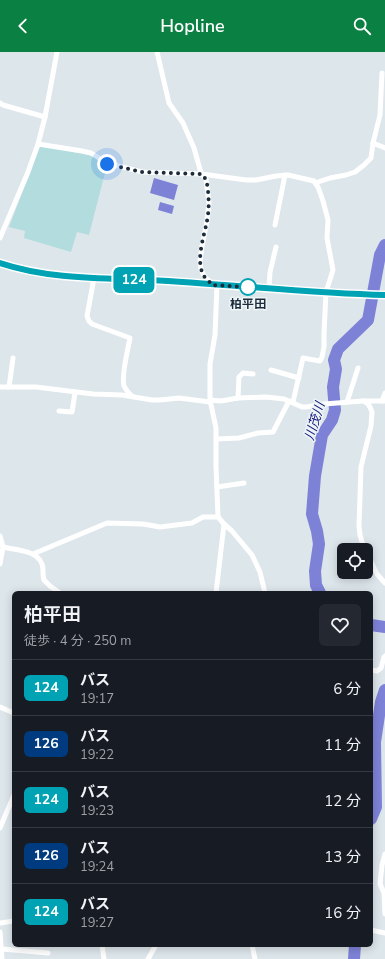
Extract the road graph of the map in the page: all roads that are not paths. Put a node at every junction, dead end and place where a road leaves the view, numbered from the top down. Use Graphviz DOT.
graph roads {
  1 [pos="57,52"];
  2 [pos="157,52"];
  3 [pos="382,74"];
  4 [pos="0,103"];
  5 [pos="45,118"];
  6 [pos="373,143"];
  7 [pos="38,144"];
  8 [pos="385,148"];
  9 [pos="202,174"];
  10 [pos="285,175"];
  11 [pos="315,183"];
  12 [pos="276,224"];
  13 [pos="0,238"];
  14 [pos="276,246"];
  15 [pos="0,263"];
  16 [pos="94,278"];
  17 [pos="214,285"];
  18 [pos="269,288"];
  19 [pos="326,292"];
  20 [pos="381,295"];
  21 [pos="13,358"];
  22 [pos="358,368"];
  23 [pos="271,370"];
  24 [pos="253,374"];
  25 [pos="299,378"];
  26 [pos="0,387"];
  27 [pos="9,387"];
  28 [pos="75,393"];
  29 [pos="385,393"];
  30 [pos="132,396"];
  31 [pos="238,398"];
  32 [pos="210,401"];
  33 [pos="363,401"];
  34 [pos="384,401"];
  35 [pos="291,402"];
  36 [pos="347,402"];
  37 [pos="59,411"];
  38 [pos="216,439"];
  39 [pos="244,484"];
  40 [pos="217,487"];
  41 [pos="218,518"];
  42 [pos="224,524"];
  43 [pos="0,536"];
  44 [pos="362,543"];
  45 [pos="3,547"];
  46 [pos="34,554"];
  47 [pos="0,564"];
  48 [pos="373,565"];
  49 [pos="385,583"];
  50 [pos="57,591"];
  51 [pos="216,591"];
  52 [pos="265,591"];
  53 [pos="385,656"];
  54 [pos="373,670"];
  55 [pos="0,707"];
  56 [pos="12,712"];
  57 [pos="12,800"];
  58 [pos="0,828"];
  59 [pos="385,854"];
  60 [pos="385,914"];
  61 [pos="12,921"];
  62 [pos="0,923"];
  63 [pos="373,930"];
  64 [pos="0,932"];
  65 [pos="385,933"];
  66 [pos="102,947"];
  67 [pos="155,947"];
  68 [pos="252,947"];
  69 [pos="2,949"];
  70 [pos="48,953"];
  71 [pos="2,959"];
  72 [pos="104,959"];
  73 [pos="148,959"];
  74 [pos="255,959"];
  1 -- 5 [label="street"];
  2 -- 9 [label="street"];
  3 -- 6 [label="street"];
  4 -- 5 [label="street"];
  5 -- 7 [label="street"];
  6 -- 8 [label="street"];
  6 -- 11 [label="street"];
  7 -- 9 [label="street"];
  7 -- 13 [label="street"];
  9 -- 10 [label="street"];
  9 -- 17 [label="street"];
  10 -- 11 [label="street"];
  10 -- 12 [label="street"];
  11 -- 19 [label="street"];
  14 -- 18 [label="street"];
  15 -- 16 [label="main road"];
  16 -- 17 [label="main road"];
  16 -- 30 [label="street"];
  17 -- 18 [label="main road"];
  17 -- 32 [label="street"];
  18 -- 19 [label="main road"];
  19 -- 20 [label="main road"];
  19 -- 25 [label="street"];
  21 -- 27 [label="street"];
  22 -- 36 [label="street"];
  23 -- 25 [label="street"];
  24 -- 31 [label="street"];
  25 -- 35 [label="street"];
  26 -- 27 [label="street"];
  27 -- 28 [label="street"];
  28 -- 30 [label="street"];
  28 -- 37 [label="street"];
  29 -- 34 [label="street"];
  30 -- 32 [label="street"];
  31 -- 32 [label="street"];
  31 -- 35 [label="street"];
  32 -- 38 [label="street"];
  33 -- 34 [label="street"];
  33 -- 36 [label="street"];
  33 -- 44 [label="street"];
  35 -- 36 [label="street"];
  35 -- 38 [label="street"];
  38 -- 40 [label="street"];
  39 -- 40 [label="street"];
  40 -- 41 [label="street"];
  41 -- 42 [label="street"];
  41 -- 46 [label="street"];
  42 -- 51 [label="street"];
  42 -- 52 [label="street"];
  43 -- 45 [label="street"];
  45 -- 46 [label="street"];
  45 -- 47 [label="street"];
  46 -- 50 [label="street"];
  48 -- 49 [label="street"];
  53 -- 54 [label="street"];
  55 -- 56 [label="street"];
  57 -- 58 [label="street"];
  59 -- 60 [label="street"];
  61 -- 62 [label="street"];
  63 -- 65 [label="street"];
  64 -- 69 [label="street"];
  66 -- 72 [label="street"];
  67 -- 73 [label="street"];
  68 -- 74 [label="street"];
  69 -- 70 [label="street"];
  69 -- 71 [label="street"];
}
